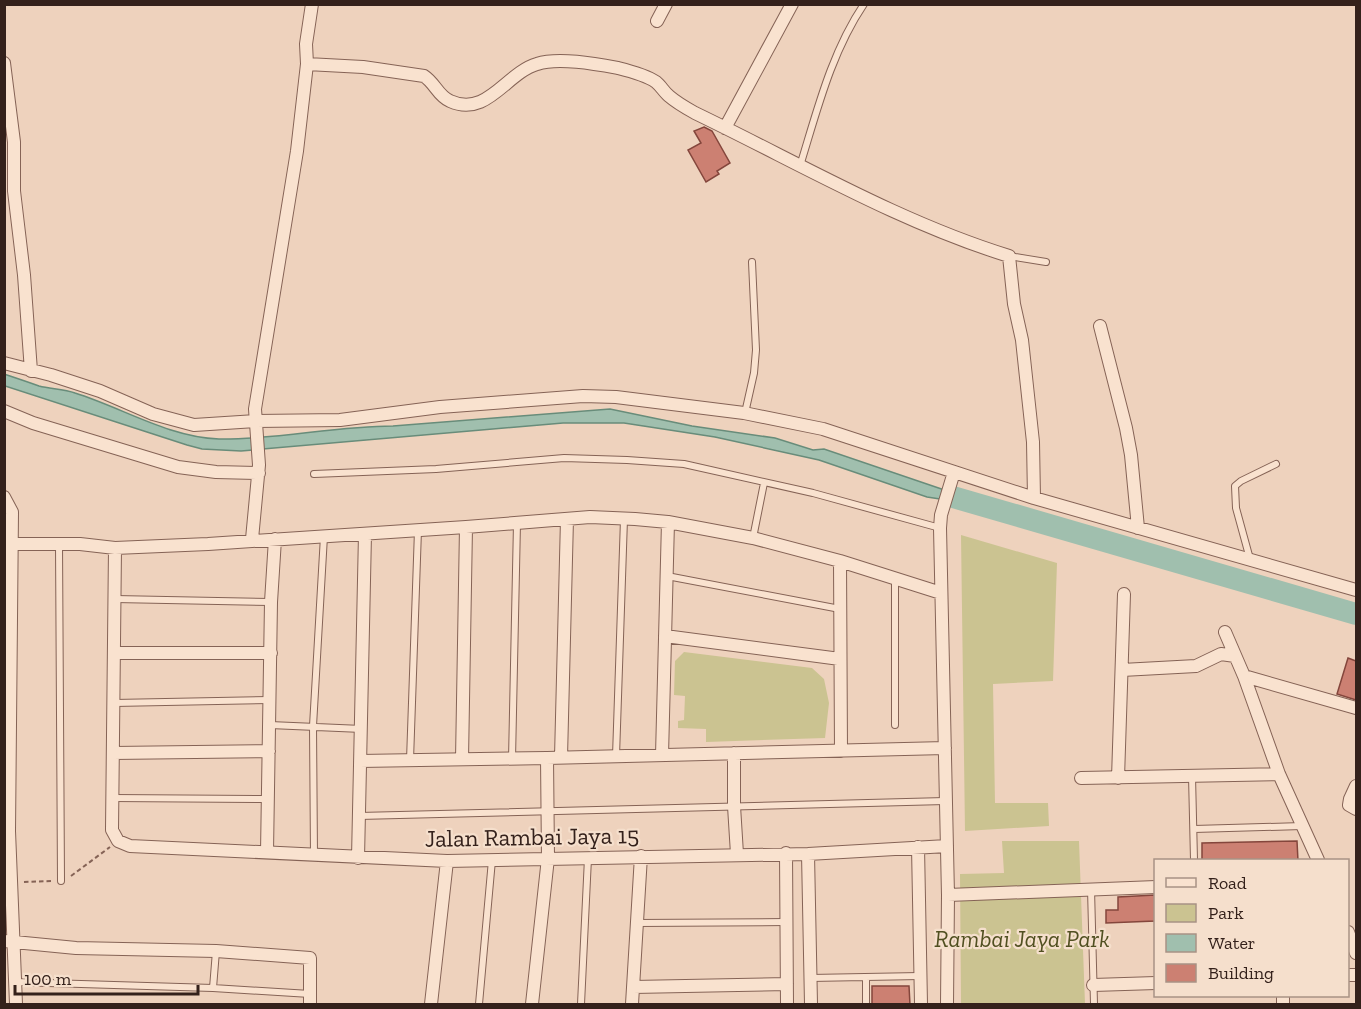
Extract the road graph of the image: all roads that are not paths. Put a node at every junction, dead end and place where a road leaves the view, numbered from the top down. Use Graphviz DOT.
graph roads {
  1 [pos="312,4"];
  2 [pos="666,4"];
  3 [pos="792,4"];
  4 [pos="864,4"];
  5 [pos="657,21"];
  6 [pos="4,63"];
  7 [pos="307,63"];
  8 [pos="725,128"];
  9 [pos="800,166"];
  10 [pos="1010,256"];
  11 [pos="752,262"];
  12 [pos="1046,262"];
  13 [pos="1100,326"];
  14 [pos="4,363"];
  15 [pos="31,371"];
  16 [pos="4,411"];
  17 [pos="744,413"];
  18 [pos="257,426"];
  19 [pos="1276,464"];
  20 [pos="259,469"];
  21 [pos="314,474"];
  22 [pos="953,477"];
  23 [pos="764,483"];
  24 [pos="4,497"];
  25 [pos="1034,498"];
  26 [pos="624,518"];
  27 [pos="567,519"];
  28 [pos="518,522"];
  29 [pos="668,522"];
  30 [pos="466,527"];
  31 [pos="940,528"];
  32 [pos="1138,528"];
  33 [pos="418,530"];
  34 [pos="365,534"];
  35 [pos="324,535"];
  36 [pos="753,538"];
  37 [pos="275,539"];
  38 [pos="252,540"];
  39 [pos="13,544"];
  40 [pos="59,544"];
  41 [pos="115,548"];
  42 [pos="1250,560"];
  43 [pos="840,561"];
  44 [pos="667,576"];
  45 [pos="895,578"];
  46 [pos="8,580"];
  47 [pos="1356,590"];
  48 [pos="941,593"];
  49 [pos="1124,594"];
  50 [pos="114,599"];
  51 [pos="271,602"];
  52 [pos="840,609"];
  53 [pos="1225,632"];
  54 [pos="665,636"];
  55 [pos="115,653"];
  56 [pos="271,653"];
  57 [pos="1235,656"];
  58 [pos="840,659"];
  59 [pos="1122,670"];
  60 [pos="1244,676"];
  61 [pos="270,700"];
  62 [pos="114,703"];
  63 [pos="1356,708"];
  64 [pos="270,725"];
  65 [pos="895,725"];
  66 [pos="313,726"];
  67 [pos="362,729"];
  68 [pos="945,748"];
  69 [pos="269,751"];
  70 [pos="840,751"];
  71 [pos="113,753"];
  72 [pos="734,753"];
  73 [pos="662,755"];
  74 [pos="616,756"];
  75 [pos="561,757"];
  76 [pos="462,759"];
  77 [pos="512,759"];
  78 [pos="547,759"];
  79 [pos="410,760"];
  80 [pos="360,761"];
  81 [pos="1279,774"];
  82 [pos="1192,776"];
  83 [pos="1081,778"];
  84 [pos="1118,778"];
  85 [pos="1356,786"];
  86 [pos="112,798"];
  87 [pos="268,799"];
  88 [pos="946,801"];
  89 [pos="734,806"];
  90 [pos="1356,809"];
  91 [pos="548,810"];
  92 [pos="359,816"];
  93 [pos="1302,826"];
  94 [pos="1194,829"];
  95 [pos="7,831"];
  96 [pos="947,846"];
  97 [pos="918,847"];
  98 [pos="267,852"];
  99 [pos="786,853"];
  100 [pos="737,854"];
  101 [pos="808,854"];
  102 [pos="314,856"];
  103 [pos="641,856"];
  104 [pos="588,857"];
  105 [pos="358,858"];
  106 [pos="548,858"];
  107 [pos="1194,859"];
  108 [pos="1317,859"];
  109 [pos="492,860"];
  110 [pos="447,861"];
  111 [pos="61,881"];
  112 [pos="1154,887"];
  113 [pos="1091,889"];
  114 [pos="948,895"];
  115 [pos="787,922"];
  116 [pos="637,923"];
  117 [pos="1349,937"];
  118 [pos="9,942"];
  119 [pos="216,951"];
  120 [pos="1356,953"];
  121 [pos="921,976"];
  122 [pos="866,977"];
  123 [pos="810,978"];
  124 [pos="15,982"];
  125 [pos="1154,983"];
  126 [pos="787,984"];
  127 [pos="1093,985"];
  128 [pos="633,987"];
  129 [pos="213,988"];
  130 [pos="310,999"];
  131 [pos="16,1005"];
  132 [pos="431,1005"];
  133 [pos="479,1005"];
  134 [pos="532,1005"];
  135 [pos="581,1005"];
  136 [pos="632,1005"];
  137 [pos="787,1005"];
  138 [pos="810,1005"];
  139 [pos="866,1005"];
  140 [pos="921,1005"];
  141 [pos="947,1005"];
  142 [pos="1094,1005"];
  1 -- 7 [label="street"];
  2 -- 5 [label="street"];
  3 -- 8 [label="street"];
  4 -- 9 [label="lane"];
  6 -- 15 [label="street"];
  7 -- 8 [label="street"];
  7 -- 18 [label="street"];
  8 -- 9 [label="street"];
  9 -- 10 [label="street"];
  10 -- 12 [label="lane"];
  10 -- 25 [label="street"];
  11 -- 17 [label="lane"];
  13 -- 32 [label="street"];
  14 -- 15 [label="street"];
  15 -- 18 [label="street"];
  16 -- 20 [label="street"];
  17 -- 18 [label="street"];
  17 -- 22 [label="street"];
  18 -- 20 [label="street"];
  19 -- 42 [label="lane"];
  20 -- 38 [label="street"];
  21 -- 23 [label="lane"];
  22 -- 25 [label="street"];
  22 -- 31 [label="street"];
  23 -- 31 [label="lane"];
  23 -- 36 [label="lane"];
  24 -- 39 [label="street"];
  25 -- 32 [label="street"];
  26 -- 27 [label="street"];
  26 -- 29 [label="street"];
  26 -- 74 [label="lane"];
  27 -- 28 [label="street"];
  27 -- 75 [label="street"];
  28 -- 30 [label="street"];
  28 -- 77 [label="lane"];
  29 -- 36 [label="street"];
  29 -- 44 [label="street"];
  30 -- 33 [label="street"];
  30 -- 76 [label="street"];
  31 -- 48 [label="street"];
  32 -- 42 [label="street"];
  33 -- 34 [label="street"];
  33 -- 79 [label="lane"];
  34 -- 35 [label="street"];
  34 -- 67 [label="street"];
  35 -- 37 [label="street"];
  35 -- 66 [label="lane"];
  36 -- 43 [label="street"];
  37 -- 38 [label="street"];
  37 -- 51 [label="street"];
  38 -- 41 [label="street"];
  39 -- 40 [label="street"];
  39 -- 46 [label="street"];
  40 -- 41 [label="street"];
  40 -- 111 [label="lane"];
  41 -- 50 [label="street"];
  42 -- 47 [label="street"];
  43 -- 45 [label="street"];
  43 -- 52 [label="street"];
  44 -- 52 [label="lane"];
  44 -- 54 [label="street"];
  45 -- 48 [label="street"];
  45 -- 65 [label="lane"];
  46 -- 95 [label="street"];
  48 -- 68 [label="street"];
  49 -- 59 [label="street"];
  50 -- 51 [label="lane"];
  50 -- 55 [label="street"];
  51 -- 56 [label="street"];
  52 -- 58 [label="street"];
  53 -- 57 [label="street"];
  54 -- 58 [label="street"];
  54 -- 73 [label="street"];
  55 -- 56 [label="street"];
  55 -- 62 [label="street"];
  56 -- 61 [label="street"];
  57 -- 59 [label="street"];
  57 -- 60 [label="street"];
  58 -- 70 [label="street"];
  59 -- 84 [label="street"];
  60 -- 63 [label="street"];
  60 -- 81 [label="street"];
  61 -- 62 [label="lane"];
  61 -- 64 [label="street"];
  62 -- 71 [label="street"];
  64 -- 66 [label="lane"];
  64 -- 69 [label="street"];
  66 -- 67 [label="lane"];
  66 -- 102 [label="lane"];
  67 -- 80 [label="street"];
  68 -- 70 [label="street"];
  68 -- 88 [label="street"];
  69 -- 71 [label="street"];
  69 -- 87 [label="street"];
  70 -- 72 [label="street"];
  71 -- 86 [label="street"];
  72 -- 73 [label="street"];
  72 -- 89 [label="street"];
  73 -- 74 [label="street"];
  74 -- 75 [label="street"];
  75 -- 78 [label="street"];
  76 -- 77 [label="street"];
  76 -- 79 [label="street"];
  77 -- 78 [label="street"];
  78 -- 91 [label="street"];
  79 -- 80 [label="street"];
  80 -- 92 [label="street"];
  81 -- 82 [label="street"];
  81 -- 93 [label="street"];
  82 -- 84 [label="street"];
  82 -- 94 [label="lane"];
  83 -- 84 [label="street"];
  85 -- 90 [label="street"];
  86 -- 87 [label="lane"];
  86 -- 98 [label="street, Jalan Rambai Jaya 15"];
  87 -- 98 [label="street"];
  88 -- 89 [label="lane"];
  88 -- 96 [label="street"];
  89 -- 91 [label="lane"];
  89 -- 100 [label="street"];
  91 -- 92 [label="lane"];
  91 -- 106 [label="street"];
  92 -- 105 [label="street"];
  93 -- 94 [label="lane"];
  93 -- 108 [label="street"];
  94 -- 107 [label="lane"];
  95 -- 118 [label="street"];
  96 -- 97 [label="street, Jalan Rambai Jaya 15"];
  96 -- 114 [label="street"];
  97 -- 101 [label="street, Jalan Rambai Jaya 15"];
  97 -- 121 [label="street"];
  98 -- 102 [label="street, Jalan Rambai Jaya 15"];
  99 -- 100 [label="street, Jalan Rambai Jaya 15"];
  99 -- 101 [label="street, Jalan Rambai Jaya 15"];
  99 -- 115 [label="street"];
  100 -- 103 [label="street, Jalan Rambai Jaya 15"];
  101 -- 123 [label="street"];
  102 -- 105 [label="street, Jalan Rambai Jaya 15"];
  103 -- 104 [label="street, Jalan Rambai Jaya 15"];
  103 -- 116 [label="street"];
  104 -- 106 [label="street, Jalan Rambai Jaya 15"];
  104 -- 135 [label="lane"];
  105 -- 110 [label="street, Jalan Rambai Jaya 15"];
  106 -- 109 [label="street, Jalan Rambai Jaya 15"];
  106 -- 134 [label="street"];
  109 -- 110 [label="street, Jalan Rambai Jaya 15"];
  109 -- 133 [label="lane"];
  110 -- 132 [label="street"];
  112 -- 113 [label="street"];
  113 -- 114 [label="street"];
  113 -- 127 [label="lane"];
  114 -- 141 [label="street"];
  115 -- 116 [label="lane"];
  115 -- 126 [label="street"];
  116 -- 128 [label="street"];
  117 -- 120 [label="street"];
  118 -- 119 [label="street"];
  118 -- 124 [label="street"];
  119 -- 129 [label="lane"];
  119 -- 130 [label="street"];
  121 -- 122 [label="lane"];
  121 -- 140 [label="street"];
  122 -- 123 [label="lane"];
  122 -- 139 [label="lane"];
  123 -- 138 [label="street"];
  124 -- 129 [label="lane"];
  124 -- 131 [label="street"];
  125 -- 127 [label="street"];
  126 -- 128 [label="street"];
  126 -- 137 [label="street"];
  127 -- 142 [label="lane"];
  128 -- 136 [label="street"];
  129 -- 130 [label="lane"];
}
